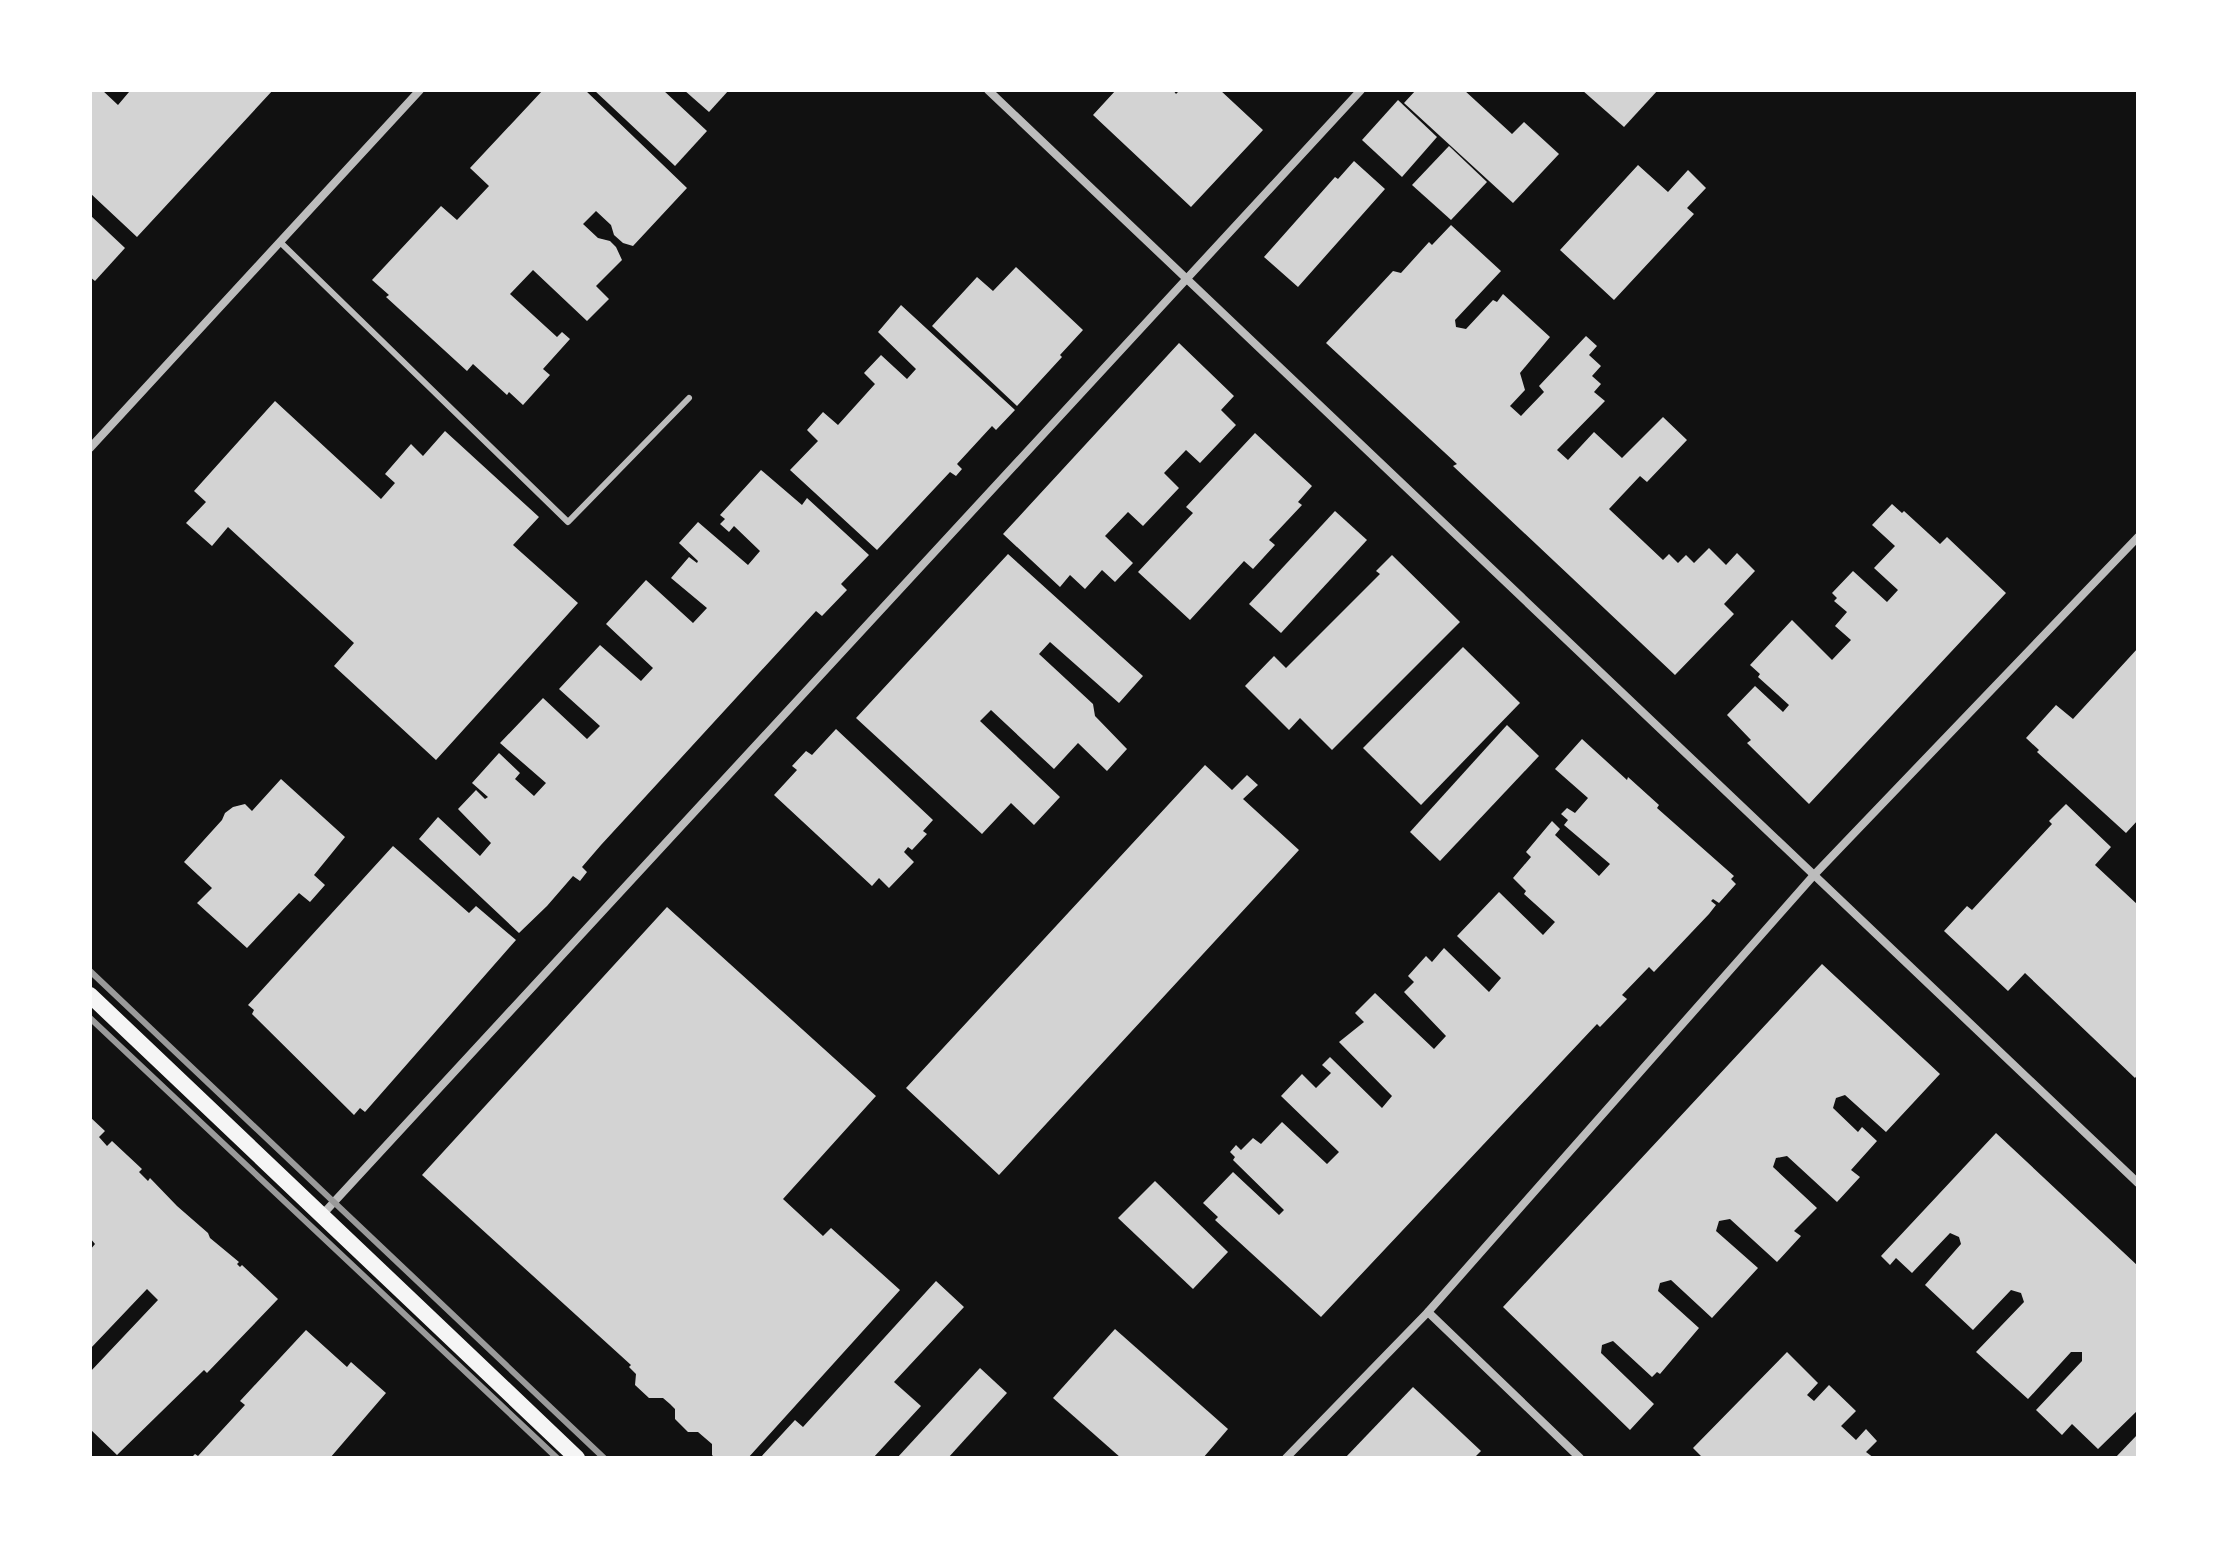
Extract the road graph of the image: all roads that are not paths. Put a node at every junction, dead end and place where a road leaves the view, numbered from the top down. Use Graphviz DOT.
graph roads {
  1 [pos="420,90"];
  2 [pos="988,90"];
  3 [pos="1361,90"];
  4 [pos="280,242"];
  5 [pos="1187,279"];
  6 [pos="689,398"];
  7 [pos="90,448"];
  8 [pos="2138,537"];
  9 [pos="1814,875"];
  10 [pos="90,995"];
  11 [pos="2138,1183"];
  12 [pos="321,1216"];
  13 [pos="1428,1312"];
  14 [pos="577,1458"];
  15 [pos="1286,1458"];
  16 [pos="1580,1458"];
  1 -- 4 [label="street"];
  2 -- 5 [label="street"];
  3 -- 5 [label="street"];
  4 -- 6 [label="lane"];
  4 -- 7 [label="street"];
  5 -- 9 [label="street"];
  5 -- 12 [label="street"];
  8 -- 9 [label="street"];
  9 -- 11 [label="street"];
  9 -- 13 [label="street"];
  10 -- 12 [label="main road"];
  12 -- 14 [label="main road"];
  13 -- 15 [label="street"];
  13 -- 16 [label="street"];
}
